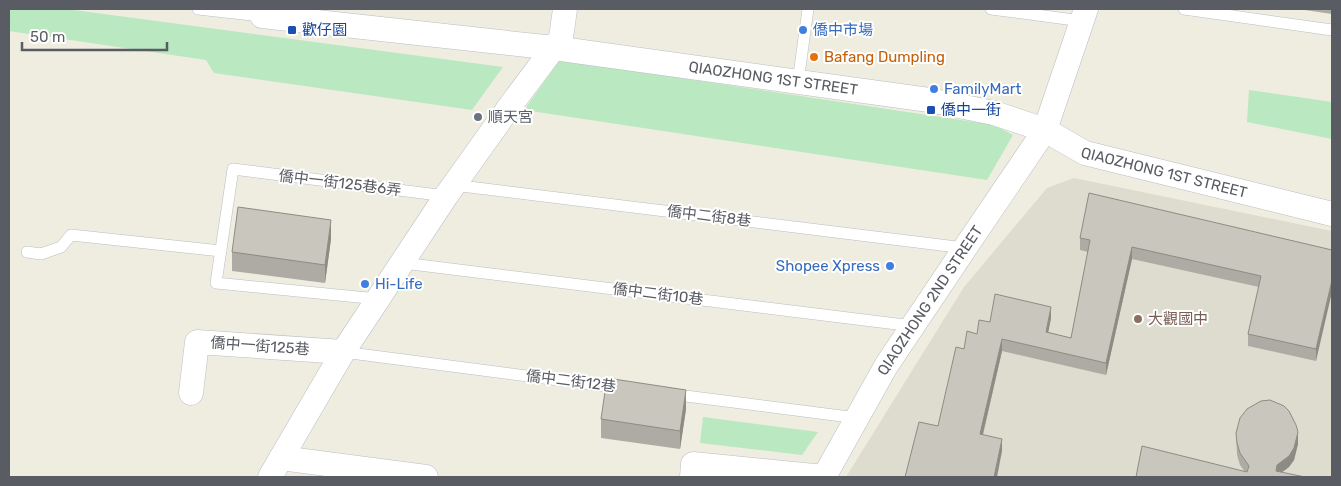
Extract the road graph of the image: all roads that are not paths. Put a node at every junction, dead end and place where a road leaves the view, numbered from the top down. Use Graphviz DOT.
graph roads {
  1 [pos="198,9"];
  2 [pos="566,9"];
  3 [pos="808,9"];
  4 [pos="991,9"];
  5 [pos="1184,9"];
  6 [pos="1084,15"];
  7 [pos="262,16"];
  8 [pos="1332,30"];
  9 [pos="554,48"];
  10 [pos="798,82"];
  11 [pos="1046,130"];
  12 [pos="450,190"];
  13 [pos="1332,214"];
  14 [pos="965,248"];
  15 [pos="221,251"];
  16 [pos="27,252"];
  17 [pos="402,263"];
  18 [pos="378,299"];
  19 [pos="913,326"];
  20 [pos="344,352"];
  21 [pos="630,389"];
  22 [pos="191,393"];
  23 [pos="660,393"];
  24 [pos="857,418"];
  25 [pos="276,468"];
  26 [pos="426,477"];
  27 [pos="692,477"];
  28 [pos="824,477"];
  1 -- 7 [label="lane, QIAOZHONG 1ST STREET"];
  2 -- 9 [label="street"];
  3 -- 10 [label="lane"];
  4 -- 6 [label="lane"];
  5 -- 8 [label="lane"];
  6 -- 11 [label="street, QIAOZHONG 2ND STREET"];
  7 -- 9 [label="street, QIAOZHONG 1ST STREET"];
  9 -- 10 [label="street, QIAOZHONG 1ST STREET"];
  9 -- 12 [label="street"];
  10 -- 11 [label="street, QIAOZHONG 1ST STREET"];
  11 -- 13 [label="street, QIAOZHONG 1ST STREET"];
  11 -- 14 [label="street, QIAOZHONG 2ND STREET"];
  12 -- 14 [label="lane, 僑中二街8巷"];
  12 -- 15 [label="lane, 僑中一街125巷6弄"];
  12 -- 17 [label="street"];
  14 -- 19 [label="street, QIAOZHONG 2ND STREET"];
  15 -- 16 [label="lane"];
  15 -- 18 [label="lane"];
  17 -- 18 [label="street"];
  17 -- 19 [label="lane, 僑中二街10巷"];
  18 -- 20 [label="street"];
  19 -- 24 [label="street, QIAOZHONG 2ND STREET"];
  20 -- 21 [label="lane, 僑中二街12巷"];
  20 -- 22 [label="street, 僑中一街125巷"];
  20 -- 25 [label="street"];
  23 -- 24 [label="lane"];
  24 -- 28 [label="street, QIAOZHONG 2ND STREET"];
  25 -- 26 [label="street"];
  27 -- 28 [label="street"];
}
